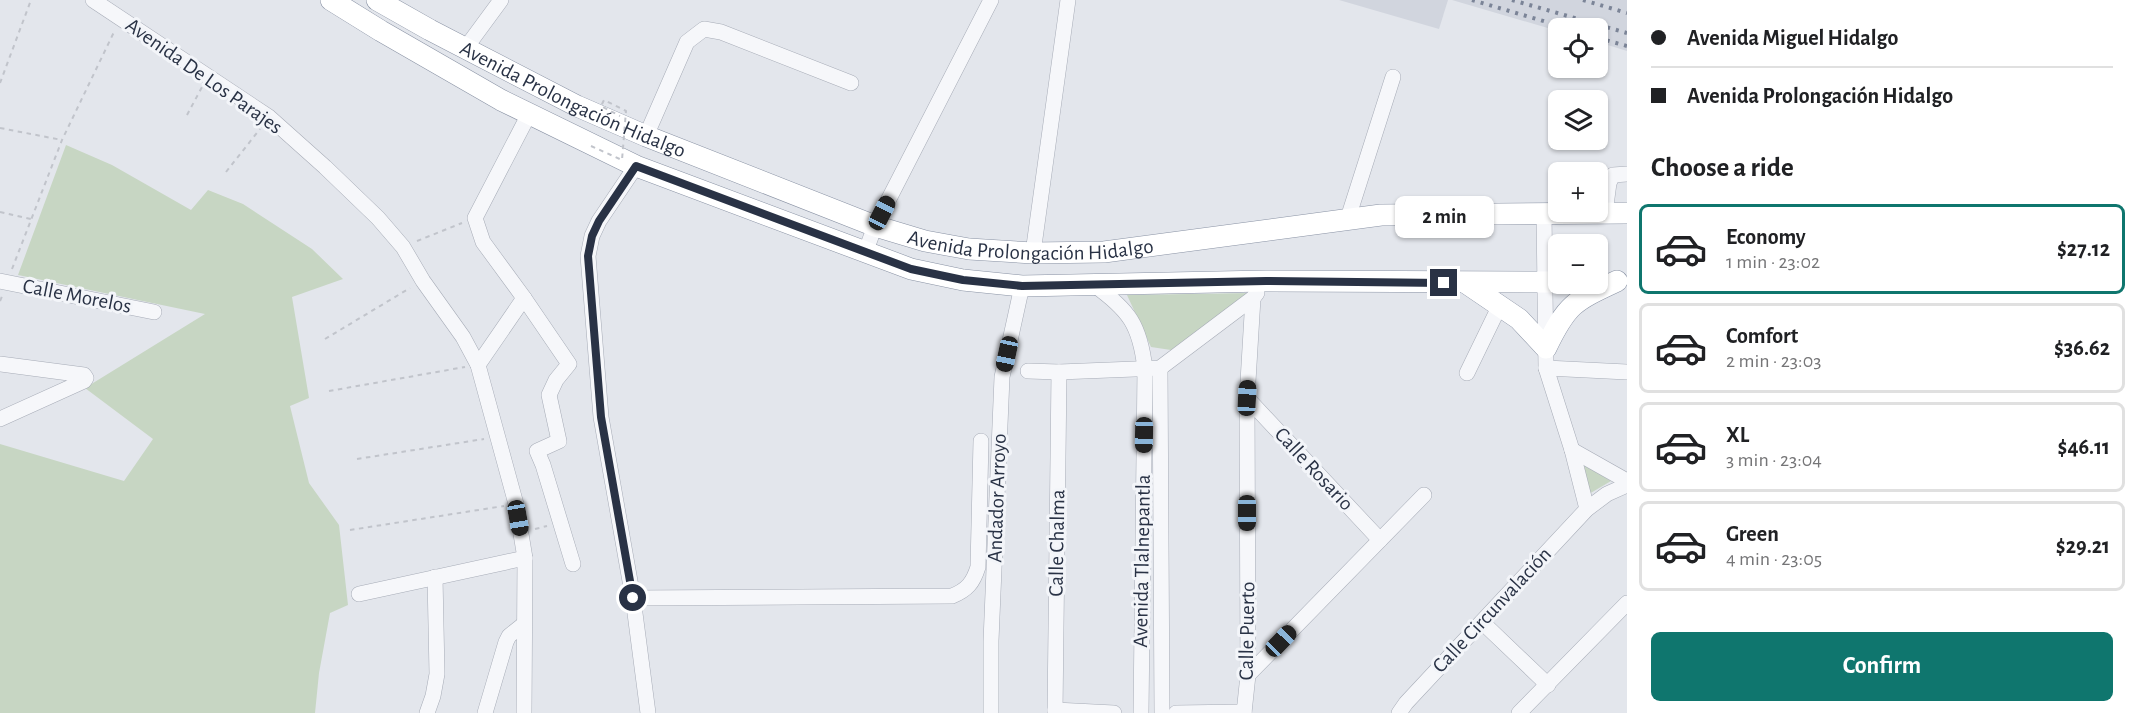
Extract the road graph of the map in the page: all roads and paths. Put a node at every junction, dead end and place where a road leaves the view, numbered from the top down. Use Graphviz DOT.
graph roads {
  1 [pos="31,0"];
  2 [pos="93,0"];
  3 [pos="331,0"];
  4 [pos="501,0"];
  5 [pos="991,0"];
  6 [pos="1068,0"];
  7 [pos="386,5"];
  8 [pos="120,18"];
  9 [pos="381,31"];
  10 [pos="465,49"];
  11 [pos="208,77"];
  12 [pos="1394,77"];
  13 [pos="0,83"];
  14 [pos="851,83"];
  15 [pos="577,106"];
  16 [pos="529,114"];
  17 [pos="187,115"];
  18 [pos="620,116"];
  19 [pos="269,117"];
  20 [pos="0,128"];
  21 [pos="645,136"];
  22 [pos="62,140"];
  23 [pos="591,146"];
  24 [pos="686,153"];
  25 [pos="636,166"];
  26 [pos="226,172"];
  27 [pos="1627,174"];
  28 [pos="1608,190"];
  29 [pos="0,212"];
  30 [pos="1544,213"];
  31 [pos="1548,213"];
  32 [pos="1608,213"];
  33 [pos="1627,213"];
  34 [pos="475,218"];
  35 [pos="1348,218"];
  36 [pos="31,219"];
  37 [pos="875,226"];
  38 [pos="403,247"];
  39 [pos="1548,252"];
  40 [pos="865,253"];
  41 [pos="1033,253"];
  42 [pos="423,281"];
  43 [pos="1614,281"];
  44 [pos="3,282"];
  45 [pos="1548,282"];
  46 [pos="1466,283"];
  47 [pos="1094,285"];
  48 [pos="1022,286"];
  49 [pos="1260,290"];
  50 [pos="1550,294"];
  51 [pos="525,298"];
  52 [pos="0,301"];
  53 [pos="1500,305"];
  54 [pos="154,312"];
  55 [pos="325,339"];
  56 [pos="1546,358"];
  57 [pos="0,364"];
  58 [pos="478,365"];
  59 [pos="1160,368"];
  60 [pos="1144,369"];
  61 [pos="1028,371"];
  62 [pos="1059,372"];
  63 [pos="1627,372"];
  64 [pos="1467,373"];
  65 [pos="329,391"];
  66 [pos="1247,398"];
  67 [pos="0,419"];
  68 [pos="499,437"];
  69 [pos="981,441"];
  70 [pos="1572,450"];
  71 [pos="357,459"];
  72 [pos="1627,483"];
  73 [pos="1424,495"];
  74 [pos="516,504"];
  75 [pos="1587,509"];
  76 [pos="561,522"];
  77 [pos="350,530"];
  78 [pos="520,532"];
  79 [pos="1380,540"];
  80 [pos="525,558"];
  81 [pos="573,564"];
  82 [pos="435,578"];
  83 [pos="359,594"];
  84 [pos="633,598"];
  85 [pos="1627,603"];
  86 [pos="1482,622"];
  87 [pos="524,624"];
  88 [pos="1248,675"];
  89 [pos="1548,685"];
  90 [pos="1055,712"];
  91 [pos="1245,712"];
  92 [pos="427,713"];
  93 [pos="485,713"];
  94 [pos="524,713"];
  95 [pos="648,713"];
  96 [pos="991,713"];
  97 [pos="1114,713"];
  98 [pos="1141,713"];
  99 [pos="1162,713"];
  100 [pos="1176,713"];
  101 [pos="1399,713"];
  102 [pos="1519,713"];
  1 -- 13 [label="path"];
  2 -- 8 [label="street, Avenida De Los Parajes"];
  3 -- 9 [label="highway, Avenida Prolongación Hidalgo"];
  4 -- 10 [label="street"];
  5 -- 37 [label="street"];
  6 -- 41 [label="street"];
  7 -- 9 [label="highway"];
  7 -- 10 [label="highway, Avenida Prolongación Hidalgo"];
  8 -- 11 [label="street, Avenida De Los Parajes"];
  8 -- 22 [label="path"];
  9 -- 16 [label="highway, Avenida Prolongación Hidalgo"];
  10 -- 15 [label="highway, Avenida Prolongación Hidalgo"];
  11 -- 17 [label="path"];
  11 -- 19 [label="street, Avenida De Los Parajes"];
  12 -- 35 [label="street"];
  14 -- 21 [label="street"];
  15 -- 21 [label="highway, Avenida Prolongación Hidalgo"];
  15 -- 25 [label="highway"];
  16 -- 25 [label="highway, Avenida Prolongación Hidalgo"];
  16 -- 34 [label="street"];
  18 -- 23 [label="path, bridge"];
  19 -- 26 [label="path"];
  19 -- 38 [label="street, Avenida De Los Parajes"];
  20 -- 22 [label="path"];
  21 -- 24 [label="highway, Avenida Prolongación Hidalgo"];
  22 -- 36 [label="path"];
  24 -- 25 [label="highway"];
  24 -- 37 [label="highway, Avenida Prolongación Hidalgo"];
  25 -- 40 [label="highway, Avenida Prolongación Hidalgo"];
  25 -- 84 [label="street"];
  27 -- 28 [label="street"];
  29 -- 36 [label="path"];
  30 -- 31 [label="highway, Avenida Prolongación Hidalgo"];
  30 -- 35 [label="highway, Avenida Prolongación Hidalgo"];
  30 -- 39 [label="street"];
  32 -- 33 [label="highway, Avenida Prolongación Hidalgo"];
  34 -- 38 [label="path"];
  34 -- 51 [label="street"];
  35 -- 41 [label="highway, Avenida Prolongación Hidalgo"];
  36 -- 44 [label="path"];
  37 -- 40 [label="street"];
  37 -- 41 [label="highway, Avenida Prolongación Hidalgo"];
  38 -- 42 [label="street, Avenida De Los Parajes"];
  40 -- 48 [label="highway, Avenida Prolongación Hidalgo"];
  42 -- 55 [label="path"];
  42 -- 58 [label="street, Avenida De Los Parajes"];
  43 -- 56 [label="highway"];
  44 -- 52 [label="path"];
  44 -- 54 [label="street, Calle Morelos"];
  45 -- 46 [label="highway, Avenida Prolongación Hidalgo"];
  46 -- 49 [label="highway, Avenida Prolongación Hidalgo"];
  46 -- 53 [label="highway"];
  47 -- 48 [label="highway, Avenida Prolongación Hidalgo"];
  47 -- 49 [label="highway, Avenida Prolongación Hidalgo"];
  47 -- 60 [label="street, Avenida Tlalnepantla"];
  48 -- 96 [label="street, Andador Arroyo"];
  49 -- 59 [label="street"];
  49 -- 66 [label="street, Calle Puerto"];
  50 -- 56 [label="street"];
  51 -- 58 [label="street"];
  51 -- 76 [label="street"];
  53 -- 56 [label="highway"];
  53 -- 64 [label="street"];
  56 -- 63 [label="street"];
  56 -- 70 [label="street"];
  57 -- 67 [label="street"];
  58 -- 65 [label="path"];
  58 -- 68 [label="street, Avenida De Los Parajes"];
  59 -- 60 [label="street"];
  59 -- 99 [label="street, Avenida Tlalnepantla"];
  60 -- 62 [label="street"];
  60 -- 98 [label="street, Avenida Tlalnepantla"];
  61 -- 62 [label="street"];
  62 -- 90 [label="street, Calle Chalma"];
  66 -- 79 [label="street, Calle Rosario"];
  66 -- 88 [label="street, Calle Puerto"];
  68 -- 71 [label="path"];
  68 -- 74 [label="street, Avenida De Los Parajes"];
  69 -- 84 [label="street"];
  70 -- 72 [label="street"];
  70 -- 75 [label="street"];
  72 -- 75 [label="street, Calle Circunvalación"];
  73 -- 79 [label="street"];
  74 -- 77 [label="path"];
  74 -- 78 [label="street, Avenida De Los Parajes"];
  75 -- 86 [label="street, Calle Circunvalación"];
  76 -- 78 [label="path"];
  76 -- 81 [label="street"];
  78 -- 80 [label="street, Avenida De Los Parajes"];
  79 -- 88 [label="street"];
  80 -- 82 [label="street"];
  80 -- 87 [label="street, Avenida De Los Parajes"];
  82 -- 83 [label="street"];
  82 -- 92 [label="street"];
  84 -- 95 [label="street"];
  85 -- 89 [label="street"];
  86 -- 89 [label="street"];
  86 -- 101 [label="street, Calle Circunvalación"];
  87 -- 93 [label="street"];
  87 -- 94 [label="street, Avenida De Los Parajes"];
  88 -- 91 [label="street, Calle Puerto"];
  89 -- 102 [label="street"];
  90 -- 97 [label="street"];
  91 -- 100 [label="street"];
}
